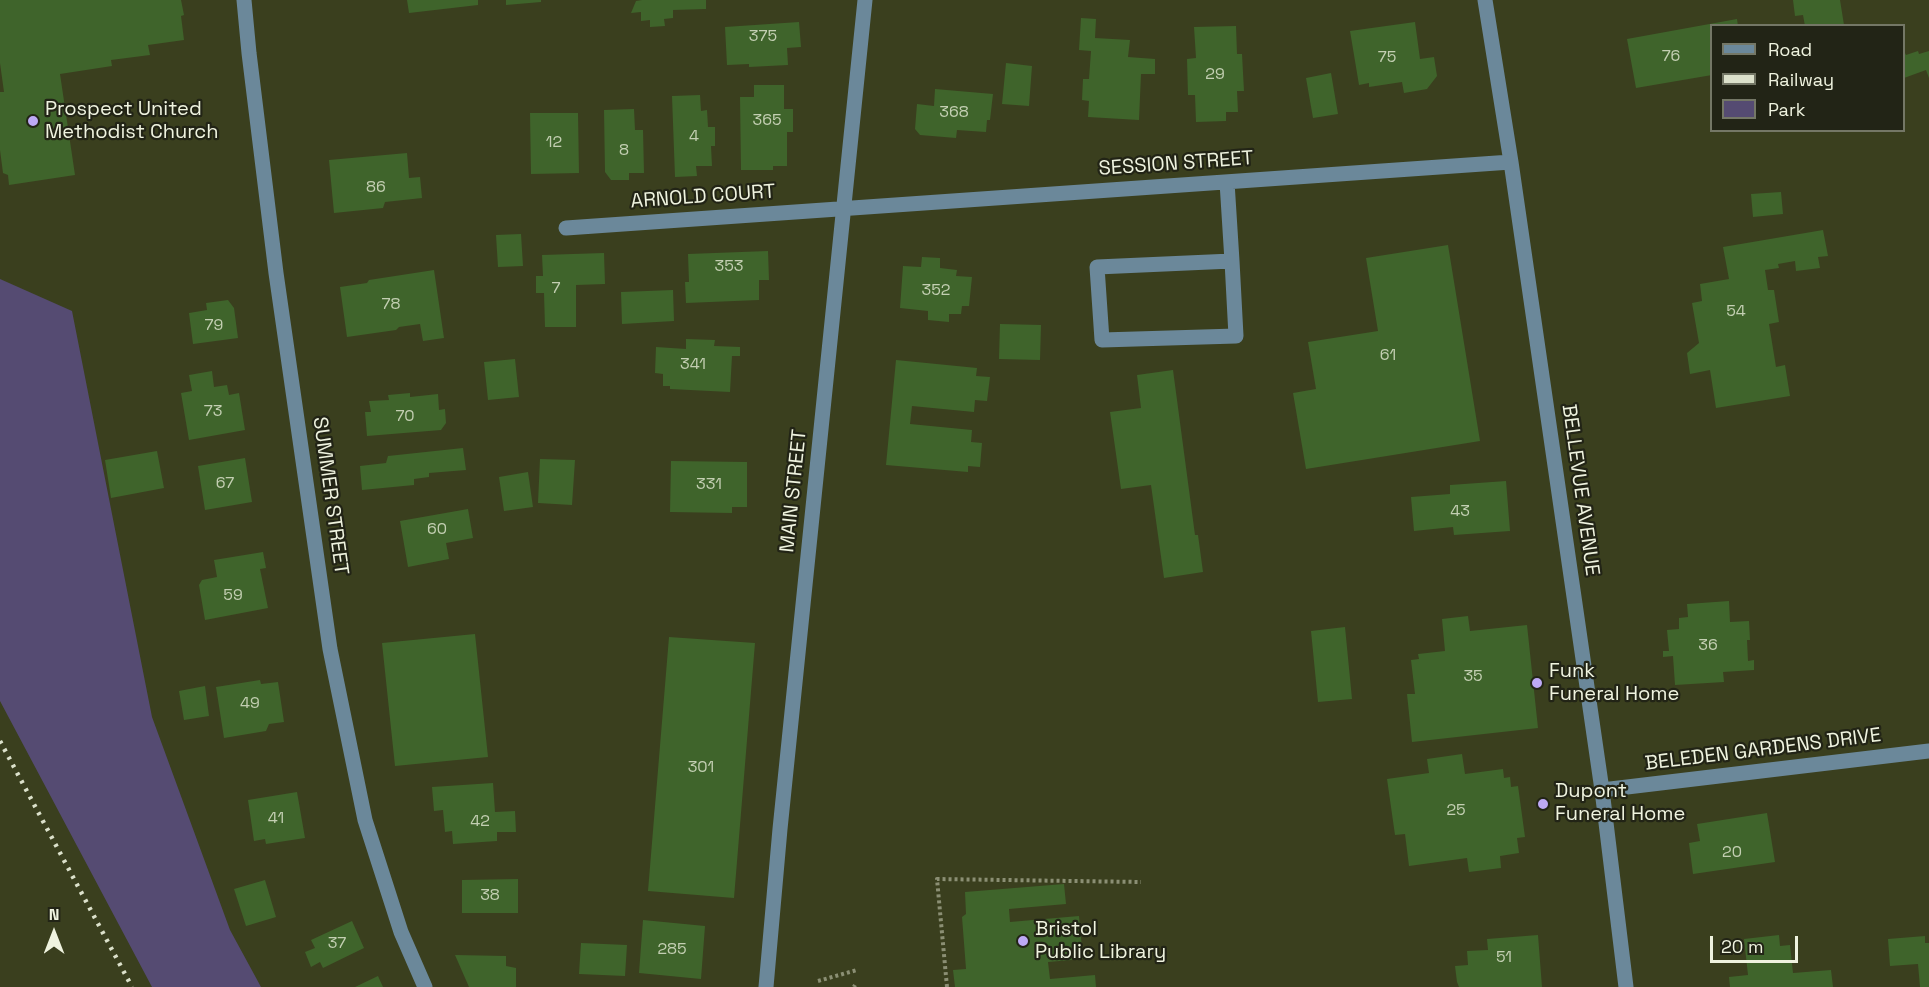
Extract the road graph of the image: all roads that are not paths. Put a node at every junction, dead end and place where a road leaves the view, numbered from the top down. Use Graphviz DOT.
graph roads {
  1 [pos="244,0"];
  2 [pos="864,0"];
  3 [pos="1485,0"];
  4 [pos="1511,162"];
  5 [pos="1227,182"];
  6 [pos="844,208"];
  7 [pos="566,228"];
  8 [pos="1232,261"];
  9 [pos="1929,751"];
  10 [pos="1602,790"];
  11 [pos="426,987"];
  12 [pos="766,987"];
  13 [pos="1626,987"];
  1 -- 11 [label="street, SUMMER STREET"];
  2 -- 6 [label="street, MAIN STREET"];
  3 -- 4 [label="street, BELLEVUE AVENUE"];
  4 -- 5 [label="street, SESSION STREET"];
  4 -- 10 [label="street, BELLEVUE AVENUE"];
  5 -- 6 [label="street, SESSION STREET"];
  5 -- 8 [label="street"];
  6 -- 7 [label="street, ARNOLD COURT"];
  6 -- 12 [label="street, MAIN STREET"];
  8 -- 8 [label="street"];
  9 -- 10 [label="street, BELEDEN GARDENS DRIVE"];
  10 -- 13 [label="street, BELLEVUE AVENUE"];
}
